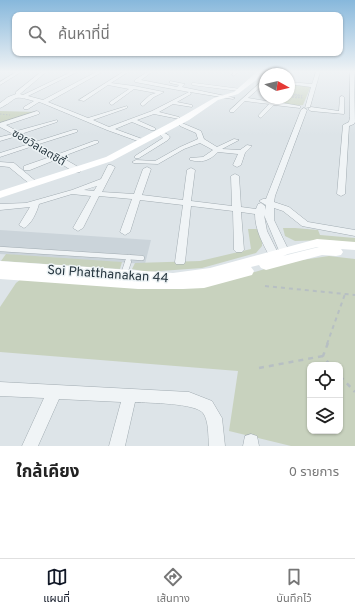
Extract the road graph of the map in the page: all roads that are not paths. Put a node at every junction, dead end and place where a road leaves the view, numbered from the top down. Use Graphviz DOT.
graph roads {
  1 [pos="18,93"];
  2 [pos="28,93"];
  3 [pos="58,93"];
  4 [pos="94,93"];
  5 [pos="126,93"];
  6 [pos="158,93"];
  7 [pos="202,93"];
  8 [pos="236,93"];
  9 [pos="239,93"];
  10 [pos="251,93"];
  11 [pos="311,93"];
  12 [pos="353,93"];
  13 [pos="21,96"];
  14 [pos="342,96"];
  15 [pos="230,97"];
  16 [pos="208,99"];
  17 [pos="244,99"];
  18 [pos="82,100"];
  19 [pos="42,101"];
  20 [pos="259,101"];
  21 [pos="172,102"];
  22 [pos="112,103"];
  23 [pos="143,104"];
  24 [pos="273,104"];
  25 [pos="280,104"];
  26 [pos="0,106"];
  27 [pos="190,106"];
  28 [pos="124,107"];
  29 [pos="26,108"];
  30 [pos="305,108"];
  31 [pos="154,112"];
  32 [pos="232,112"];
  33 [pos="38,113"];
  34 [pos="261,116"];
  35 [pos="177,118"];
  36 [pos="88,120"];
  37 [pos="132,120"];
  38 [pos="55,121"];
  39 [pos="353,123"];
  40 [pos="0,125"];
  41 [pos="182,125"];
  42 [pos="109,129"];
  43 [pos="74,131"];
  44 [pos="17,134"];
  45 [pos="162,134"];
  46 [pos="146,137"];
  47 [pos="0,139"];
  48 [pos="201,140"];
  49 [pos="236,140"];
  50 [pos="96,142"];
  51 [pos="35,144"];
  52 [pos="249,146"];
  53 [pos="216,151"];
  54 [pos="242,152"];
  55 [pos="0,155"];
  56 [pos="56,157"];
  57 [pos="192,159"];
  58 [pos="0,164"];
  59 [pos="237,165"];
  60 [pos="111,167"];
  61 [pos="27,168"];
  62 [pos="147,169"];
  63 [pos="77,170"];
  64 [pos="191,170"];
  65 [pos="235,176"];
  66 [pos="103,181"];
  67 [pos="34,183"];
  68 [pos="72,192"];
  69 [pos="96,194"];
  70 [pos="341,194"];
  71 [pos="0,195"];
  72 [pos="138,197"];
  73 [pos="35,203"];
  74 [pos="187,203"];
  75 [pos="267,205"];
  76 [pos="0,207"];
  77 [pos="236,209"];
  78 [pos="24,225"];
  79 [pos="78,228"];
  80 [pos="125,232"];
  81 [pos="355,233"];
  82 [pos="355,246"];
  83 [pos="1,250"];
  84 [pos="239,250"];
  85 [pos="355,254"];
  86 [pos="281,256"];
  87 [pos="129,257"];
  88 [pos="142,258"];
  89 [pos="180,262"];
  90 [pos="2,272"];
  91 [pos="124,274"];
  92 [pos="0,389"];
  93 [pos="54,392"];
  94 [pos="130,394"];
  95 [pos="30,446"];
  96 [pos="117,446"];
  97 [pos="217,446"];
  1 -- 13 [label="street"];
  2 -- 13 [label="street"];
  3 -- 19 [label="street"];
  4 -- 18 [label="street"];
  5 -- 22 [label="street"];
  6 -- 23 [label="street"];
  7 -- 15 [label="street"];
  8 -- 15 [label="street"];
  9 -- 15 [label="street"];
  10 -- 17 [label="street"];
  11 -- 30 [label="street"];
  12 -- 39 [label="street"];
  13 -- 19 [label="street"];
  13 -- 26 [label="street"];
  14 -- 30 [label="street"];
  15 -- 41 [label="street"];
  15 -- 46 [label="street"];
  16 -- 21 [label="street"];
  17 -- 20 [label="street"];
  17 -- 32 [label="street"];
  19 -- 29 [label="street"];
  19 -- 36 [label="street"];
  21 -- 27 [label="street"];
  21 -- 31 [label="street"];
  24 -- 34 [label="street"];
  25 -- 30 [label="street"];
  28 -- 36 [label="street"];
  30 -- 75 [label="street"];
  31 -- 35 [label="street"];
  31 -- 37 [label="street"];
  33 -- 40 [label="street"];
  36 -- 42 [label="street"];
  37 -- 42 [label="street"];
  37 -- 46 [label="street"];
  38 -- 44 [label="street"];
  39 -- 70 [label="street"];
  40 -- 44 [label="street, ซอยวิลเลตซิตี้"];
  41 -- 45 [label="street"];
  41 -- 48 [label="street"];
  42 -- 46 [label="street"];
  43 -- 51 [label="street"];
  44 -- 47 [label="street"];
  44 -- 51 [label="street, ซอยวิลเลตซิตี้"];
  45 -- 46 [label="street"];
  45 -- 48 [label="street"];
  46 -- 63 [label="street"];
  48 -- 53 [label="street"];
  49 -- 53 [label="street"];
  50 -- 56 [label="street"];
  51 -- 55 [label="street"];
  51 -- 56 [label="street, ซอยวิลเลตซิตี้"];
  52 -- 54 [label="street"];
  53 -- 54 [label="street"];
  53 -- 57 [label="street"];
  54 -- 59 [label="street"];
  56 -- 61 [label="street"];
  56 -- 63 [label="street, ซอยวิลเลตซิตี้"];
  58 -- 67 [label="street"];
  60 -- 66 [label="street"];
  62 -- 72 [label="street"];
  63 -- 67 [label="street"];
  64 -- 74 [label="street"];
  65 -- 77 [label="street"];
  66 -- 68 [label="street"];
  66 -- 69 [label="street"];
  67 -- 71 [label="street"];
  68 -- 69 [label="street"];
  68 -- 73 [label="street"];
  69 -- 72 [label="street"];
  69 -- 79 [label="street"];
  72 -- 74 [label="street"];
  72 -- 80 [label="street"];
  73 -- 76 [label="street"];
  73 -- 78 [label="street"];
  74 -- 77 [label="street"];
  74 -- 89 [label="street"];
  75 -- 77 [label="street"];
  75 -- 81 [label="street"];
  75 -- 86 [label="street"];
  77 -- 84 [label="street"];
  82 -- 86 [label="street, Soi Phatthanakan 44"];
  83 -- 87 [label="lane"];
  85 -- 86 [label="street, Soi Phatthanakan 44"];
  86 -- 90 [label="street, Soi Phatthanakan 44"];
  86 -- 91 [label="street, Soi Phatthanakan 44"];
  87 -- 88 [label="lane"];
  87 -- 91 [label="lane"];
  90 -- 91 [label="street, Soi Phatthanakan 44"];
  92 -- 93 [label="street"];
  93 -- 94 [label="street"];
  93 -- 95 [label="street"];
  94 -- 96 [label="street"];
  94 -- 97 [label="street"];
}
